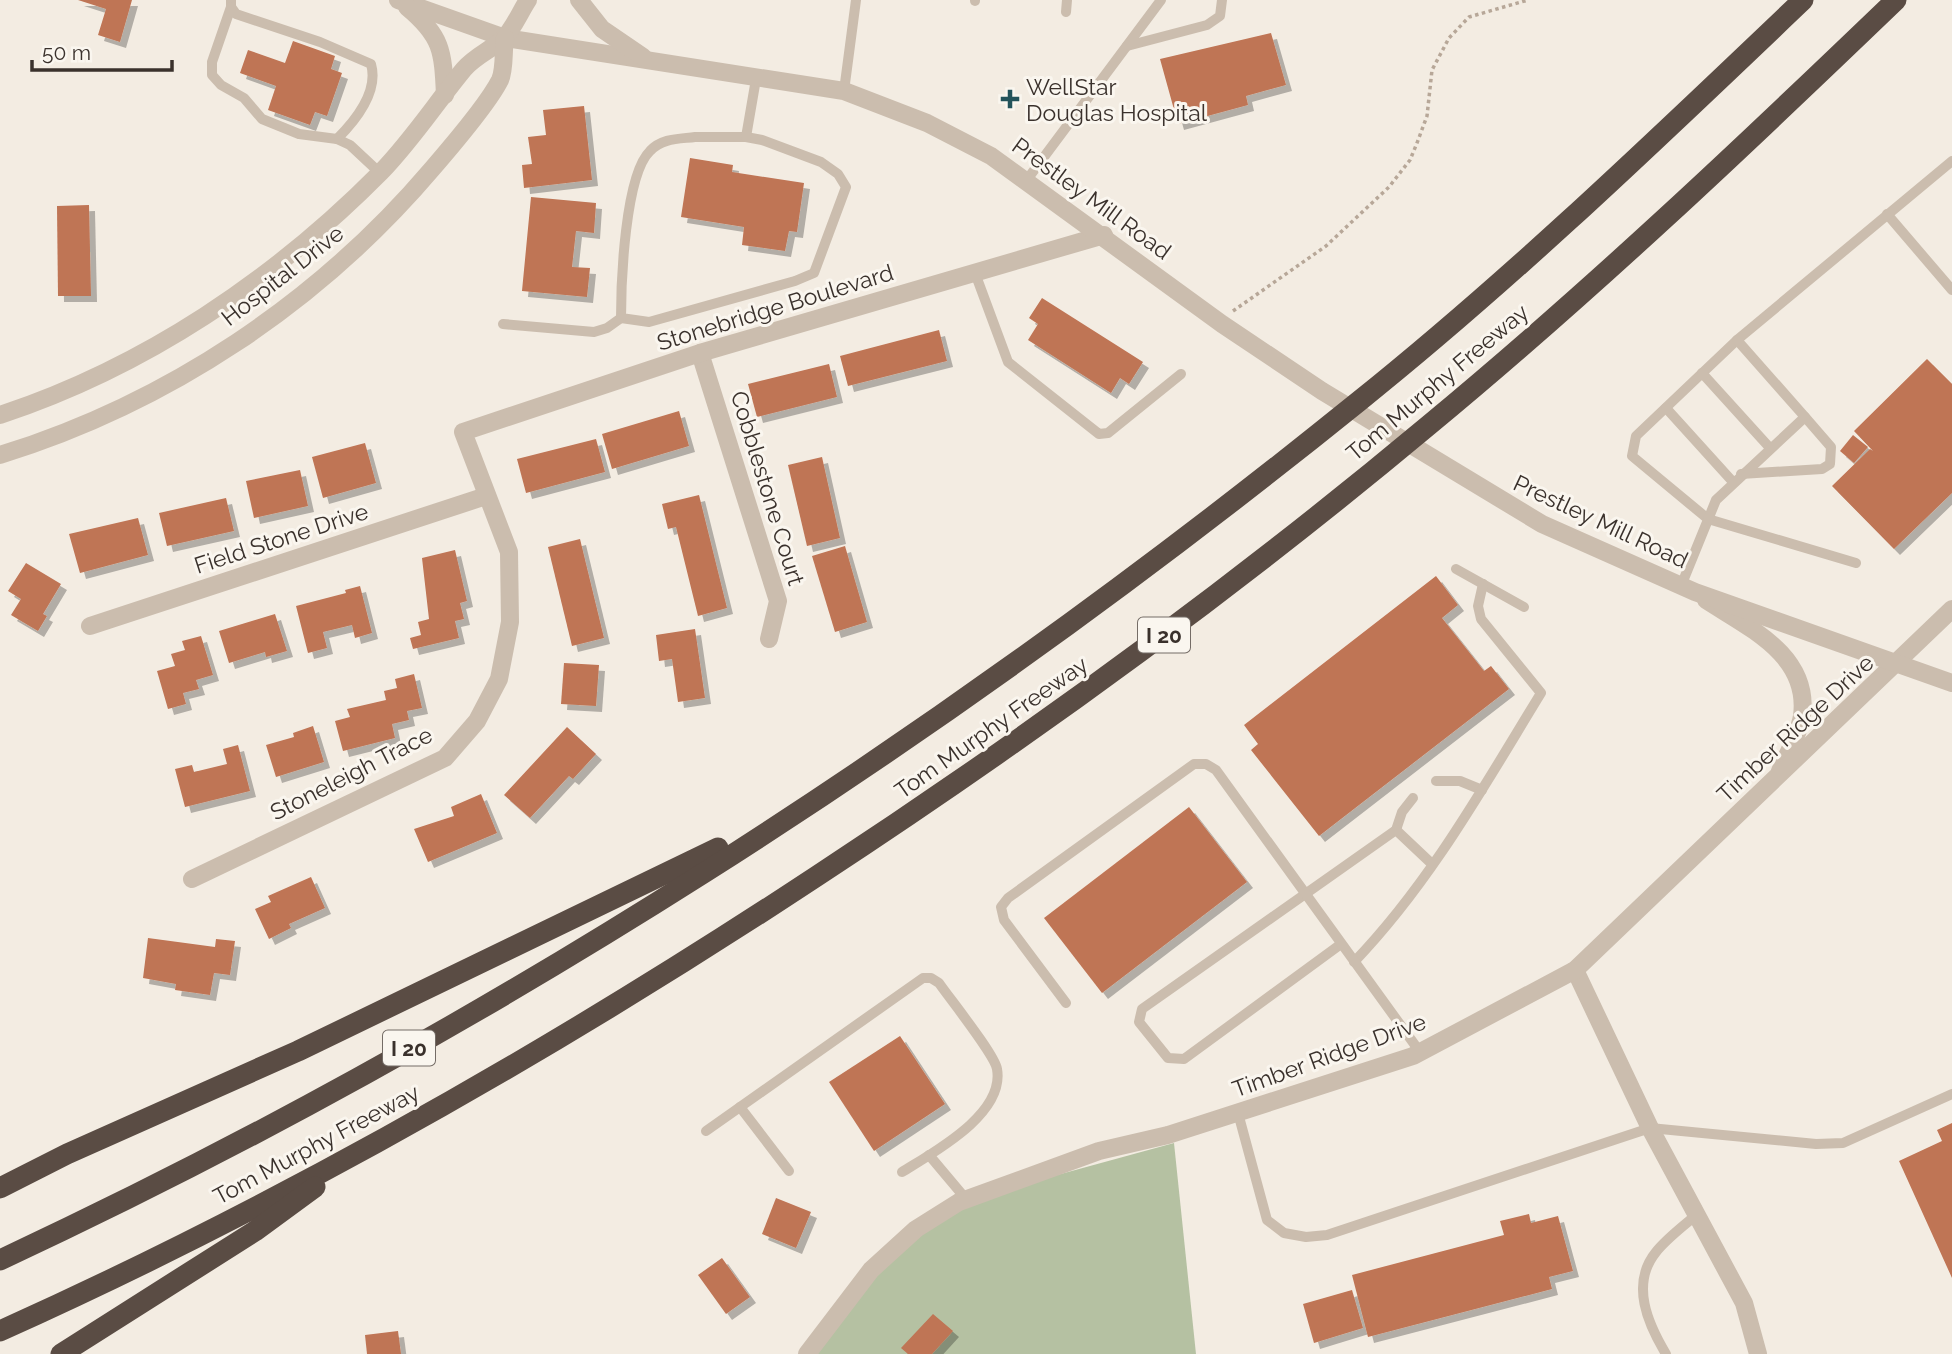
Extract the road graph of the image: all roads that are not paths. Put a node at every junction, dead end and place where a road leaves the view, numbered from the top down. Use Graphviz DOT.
graph roads {
  1 [pos="398,0"];
  2 [pos="528,0"];
  3 [pos="579,0"];
  4 [pos="856,0"];
  5 [pos="1161,0"];
  6 [pos="1222,0"];
  7 [pos="1803,0"];
  8 [pos="1896,0"];
  9 [pos="231,4"];
  10 [pos="505,38"];
  11 [pos="1127,46"];
  12 [pos="649,61"];
  13 [pos="756,79"];
  14 [pos="844,91"];
  15 [pos="445,95"];
  16 [pos="746,137"];
  17 [pos="337,139"];
  18 [pos="1952,162"];
  19 [pos="380,173"];
  20 [pos="1026,181"];
  21 [pos="1886,214"];
  22 [pos="1104,236"];
  23 [pos="975,273"];
  24 [pos="1952,290"];
  25 [pos="621,318"];
  26 [pos="503,324"];
  27 [pos="1737,340"];
  28 [pos="700,353"];
  29 [pos="1702,373"];
  30 [pos="1181,374"];
  31 [pos="1665,408"];
  32 [pos="0,415"];
  33 [pos="1805,417"];
  34 [pos="463,432"];
  35 [pos="1770,448"];
  36 [pos="0,454"];
  37 [pos="1737,478"];
  38 [pos="486,496"];
  39 [pos="1708,519"];
  40 [pos="1856,564"];
  41 [pos="1456,569"];
  42 [pos="1483,584"];
  43 [pos="1688,589"];
  44 [pos="1524,607"];
  45 [pos="1952,609"];
  46 [pos="90,626"];
  47 [pos="769,639"];
  48 [pos="1900,662"];
  49 [pos="1952,683"];
  50 [pos="1779,776"];
  51 [pos="1436,780"];
  52 [pos="1482,790"];
  53 [pos="1413,798"];
  54 [pos="803,809"];
  55 [pos="1396,830"];
  56 [pos="1432,864"];
  57 [pos="192,879"];
  58 [pos="1305,893"];
  59 [pos="1341,944"];
  60 [pos="1354,962"];
  61 [pos="1575,970"];
  62 [pos="1066,1003"];
  63 [pos="1420,1052"];
  64 [pos="1952,1094"];
  65 [pos="740,1107"];
  66 [pos="1238,1114"];
  67 [pos="1650,1128"];
  68 [pos="706,1131"];
  69 [pos="67,1154"];
  70 [pos="929,1155"];
  71 [pos="349,1159"];
  72 [pos="789,1171"];
  73 [pos="902,1172"];
  74 [pos="0,1173"];
  75 [pos="0,1188"];
  76 [pos="965,1199"];
  77 [pos="1697,1214"];
  78 [pos="0,1260"];
  79 [pos="0,1331"];
  80 [pos="61,1354"];
  81 [pos="807,1354"];
  82 [pos="1667,1354"];
  83 [pos="1758,1354"];
  1 -- 10 [label="street, Prestley Mill Road"];
  1 -- 15 [label="street"];
  2 -- 10 [label="street, Hospital Drive"];
  3 -- 12 [label="street"];
  4 -- 14 [label="lane"];
  5 -- 11 [label="lane"];
  6 -- 11 [label="lane"];
  7 -- 54 [label="highway, Tom Murphy Freeway / I 20"];
  8 -- 71 [label="highway, Tom Murphy Freeway / I 20"];
  9 -- 17 [label="lane"];
  9 -- 17 [label="lane"];
  10 -- 12 [label="street, Prestley Mill Road"];
  10 -- 15 [label="street, Hospital Drive"];
  10 -- 36 [label="street, Hospital Drive"];
  11 -- 20 [label="lane"];
  12 -- 13 [label="street, Prestley Mill Road"];
  13 -- 14 [label="street, Prestley Mill Road"];
  13 -- 16 [label="lane"];
  14 -- 20 [label="street, Prestley Mill Road"];
  15 -- 19 [label="street, Hospital Drive"];
  16 -- 25 [label="lane"];
  16 -- 25 [label="lane"];
  17 -- 19 [label="lane"];
  18 -- 21 [label="lane"];
  19 -- 32 [label="street, Hospital Drive"];
  20 -- 22 [label="street, Prestley Mill Road"];
  21 -- 24 [label="lane"];
  21 -- 27 [label="lane"];
  22 -- 23 [label="street, Stonebridge Boulevard"];
  22 -- 43 [label="street, Prestley Mill Road"];
  23 -- 28 [label="street, Stonebridge Boulevard"];
  23 -- 30 [label="lane"];
  25 -- 26 [label="lane"];
  27 -- 29 [label="lane"];
  27 -- 33 [label="lane"];
  28 -- 34 [label="street, Stonebridge Boulevard"];
  28 -- 47 [label="street, Cobblestone Court"];
  29 -- 31 [label="lane"];
  29 -- 35 [label="lane"];
  31 -- 37 [label="lane"];
  31 -- 39 [label="lane"];
  33 -- 35 [label="lane"];
  33 -- 37 [label="lane"];
  34 -- 38 [label="street, Stoneleigh Trace"];
  35 -- 37 [label="lane"];
  37 -- 39 [label="lane"];
  38 -- 46 [label="street, Field Stone Drive"];
  38 -- 57 [label="street, Stoneleigh Trace"];
  39 -- 40 [label="lane"];
  39 -- 43 [label="lane"];
  41 -- 42 [label="lane"];
  42 -- 44 [label="lane"];
  42 -- 52 [label="lane"];
  43 -- 48 [label="street, Prestley Mill Road"];
  43 -- 50 [label="street, Prestley Mill Road"];
  45 -- 48 [label="street, Timber Ridge Drive"];
  48 -- 49 [label="street, Prestley Mill Road"];
  48 -- 50 [label="street, Timber Ridge Drive"];
  50 -- 61 [label="street, Timber Ridge Drive"];
  51 -- 52 [label="lane"];
  52 -- 56 [label="lane"];
  53 -- 55 [label="lane"];
  54 -- 69 [label="highway"];
  54 -- 78 [label="highway, Tom Murphy Freeway / I 20"];
  55 -- 56 [label="lane"];
  55 -- 58 [label="lane"];
  56 -- 60 [label="lane"];
  58 -- 59 [label="lane"];
  58 -- 59 [label="lane"];
  58 -- 62 [label="lane"];
  59 -- 60 [label="lane"];
  60 -- 63 [label="lane"];
  61 -- 63 [label="street, Timber Ridge Drive"];
  61 -- 67 [label="street"];
  63 -- 66 [label="street, Timber Ridge Drive"];
  64 -- 67 [label="lane"];
  65 -- 68 [label="lane"];
  65 -- 70 [label="lane"];
  65 -- 72 [label="lane"];
  66 -- 67 [label="lane"];
  66 -- 76 [label="street, Timber Ridge Drive"];
  67 -- 77 [label="street"];
  69 -- 74 [label="highway"];
  69 -- 75 [label="highway"];
  70 -- 73 [label="lane"];
  70 -- 76 [label="lane"];
  71 -- 79 [label="highway, Tom Murphy Freeway / I 20"];
  71 -- 80 [label="highway"];
  76 -- 81 [label="street, Timber Ridge Drive"];
  77 -- 82 [label="lane"];
  77 -- 83 [label="street"];
}
